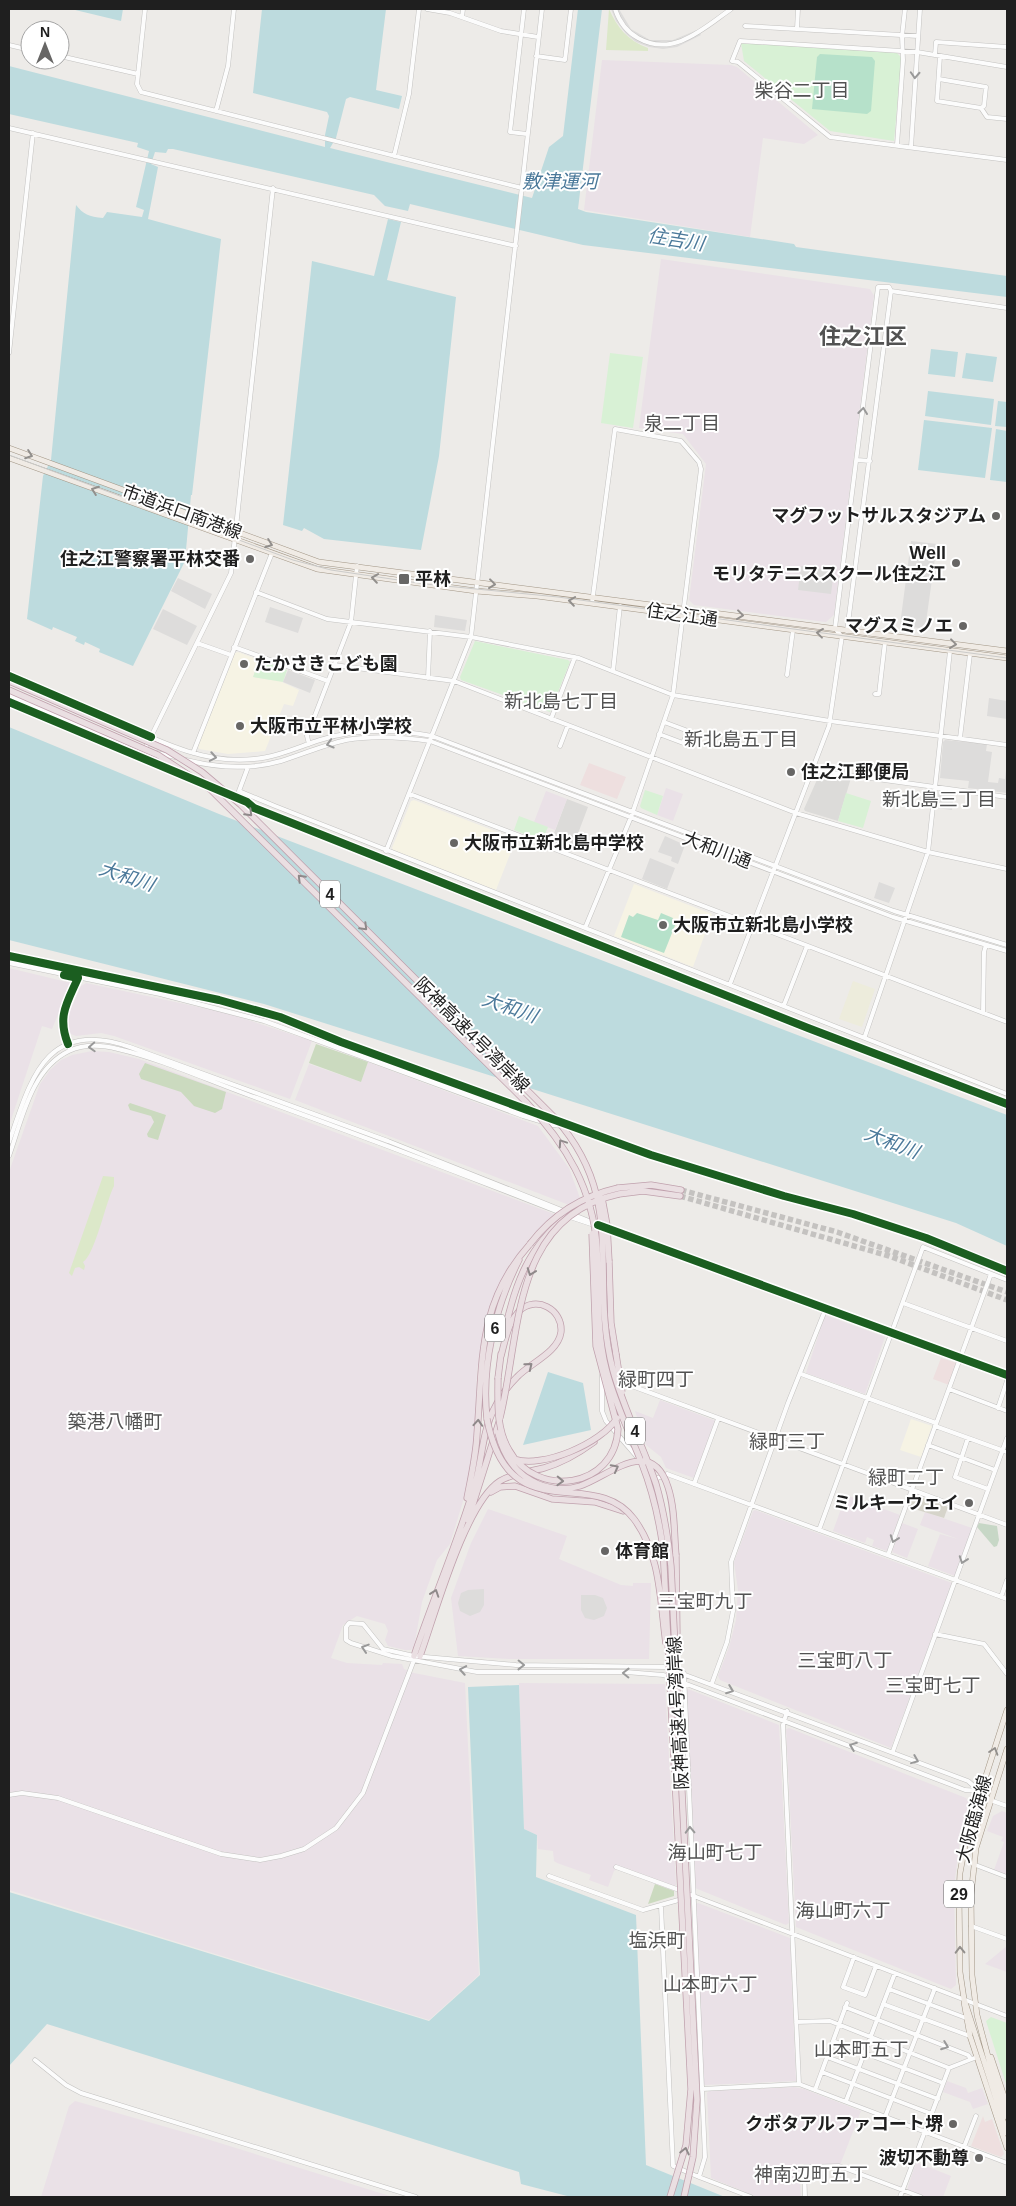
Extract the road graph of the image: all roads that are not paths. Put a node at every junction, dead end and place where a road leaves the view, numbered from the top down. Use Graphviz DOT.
graph roads {
  1 [pos="145,9"];
  2 [pos="234,9"];
  3 [pos="419,9"];
  4 [pos="427,9"];
  5 [pos="463,9"];
  6 [pos="524,9"];
  7 [pos="542,9"];
  8 [pos="571,9"];
  9 [pos="615,9"];
  10 [pos="731,9"];
  11 [pos="798,9"];
  12 [pos="905,9"];
  13 [pos="920,9"];
  14 [pos="462,17"];
  15 [pos="745,26"];
  16 [pos="797,29"];
  17 [pos="521,34"];
  18 [pos="902,36"];
  19 [pos="918,36"];
  20 [pos="538,37"];
  21 [pos="1007,47"];
  22 [pos="901,51"];
  23 [pos="917,52"];
  24 [pos="536,56"];
  25 [pos="938,56"];
  26 [pos="70,58"];
  27 [pos="1007,67"];
  28 [pos="138,74"];
  29 [pos="939,79"];
  30 [pos="981,108"];
  31 [pos="216,111"];
  32 [pos="1007,119"];
  33 [pos="9,128"];
  34 [pos="33,134"];
  35 [pos="526,134"];
  36 [pos="897,145"];
  37 [pos="911,147"];
  38 [pos="394,156"];
  39 [pos="1007,160"];
  40 [pos="273,188"];
  41 [pos="522,191"];
  42 [pos="516,246"];
  43 [pos="891,291"];
  44 [pos="1007,308"];
  45 [pos="9,353"];
  46 [pos="9,448"];
  47 [pos="9,458"];
  48 [pos="856,460"];
  49 [pos="870,462"];
  50 [pos="235,531"];
  51 [pos="234,539"];
  52 [pos="272,553"];
  53 [pos="357,566"];
  54 [pos="357,575"];
  55 [pos="477,582"];
  56 [pos="476,591"];
  57 [pos="256,592"];
  58 [pos="593,596"];
  59 [pos="592,603"];
  60 [pos="620,606"];
  61 [pos="683,608"];
  62 [pos="683,616"];
  63 [pos="350,622"];
  64 [pos="835,628"];
  65 [pos="792,630"];
  66 [pos="848,630"];
  67 [pos="430,631"];
  68 [pos="841,636"];
  69 [pos="470,637"];
  70 [pos="885,642"];
  71 [pos="197,643"];
  72 [pos="234,647"];
  73 [pos="950,651"];
  74 [pos="1007,651"];
  75 [pos="970,654"];
  76 [pos="231,655"];
  77 [pos="575,657"];
  78 [pos="1007,658"];
  79 [pos="334,665"];
  80 [pos="613,671"];
  81 [pos="786,675"];
  82 [pos="9,676"];
  83 [pos="428,678"];
  84 [pos="9,681"];
  85 [pos="328,681"];
  86 [pos="454,681"];
  87 [pos="9,690"];
  88 [pos="9,694"];
  89 [pos="875,694"];
  90 [pos="673,695"];
  91 [pos="551,719"];
  92 [pos="830,721"];
  93 [pos="664,722"];
  94 [pos="568,725"];
  95 [pos="660,734"];
  96 [pos="941,735"];
  97 [pos="432,736"];
  98 [pos="151,737"];
  99 [pos="960,738"];
  100 [pos="430,741"];
  101 [pos="309,744"];
  102 [pos="1007,745"];
  103 [pos="560,746"];
  104 [pos="145,749"];
  105 [pos="192,753"];
  106 [pos="651,757"];
  107 [pos="248,767"];
  108 [pos="812,770"];
  109 [pos="934,787"];
  110 [pos="410,794"];
  111 [pos="1007,797"];
  112 [pos="633,812"];
  113 [pos="796,812"];
  114 [pos="631,817"];
  115 [pos="386,852"];
  116 [pos="928,852"];
  117 [pos="776,866"];
  118 [pos="1007,869"];
  119 [pos="608,870"];
  120 [pos="774,871"];
  121 [pos="906,916"];
  122 [pos="904,921"];
  123 [pos="754,925"];
  124 [pos="584,928"];
  125 [pos="986,945"];
  126 [pos="1007,945"];
  127 [pos="807,946"];
  128 [pos="1007,951"];
  129 [pos="9,963"];
  130 [pos="886,976"];
  131 [pos="78,978"];
  132 [pos="730,984"];
  133 [pos="784,1005"];
  134 [pos="983,1013"];
  135 [pos="1007,1022"];
  136 [pos="865,1036"];
  137 [pos="68,1044"];
  138 [pos="1007,1094"];
  139 [pos="543,1106"];
  140 [pos="578,1128"];
  141 [pos="9,1142"];
  142 [pos="9,1156"];
  143 [pos="618,1191"];
  144 [pos="680,1193"];
  145 [pos="590,1207"];
  146 [pos="567,1216"];
  147 [pos="598,1225"];
  148 [pos="530,1244"];
  149 [pos="991,1274"];
  150 [pos="1007,1280"];
  151 [pos="903,1304"];
  152 [pos="826,1308"];
  153 [pos="971,1328"];
  154 [pos="892,1333"];
  155 [pos="1007,1341"];
  156 [pos="501,1356"];
  157 [pos="961,1358"];
  158 [pos="801,1374"];
  159 [pos="602,1375"];
  160 [pos="1007,1375"];
  161 [pos="498,1378"];
  162 [pos="1007,1381"];
  163 [pos="949,1389"];
  164 [pos="868,1398"];
  165 [pos="998,1408"];
  166 [pos="1007,1411"];
  167 [pos="487,1419"];
  168 [pos="718,1419"];
  169 [pos="935,1425"];
  170 [pos="609,1429"];
  171 [pos="968,1438"];
  172 [pos="1007,1438"];
  173 [pos="775,1440"];
  174 [pos="928,1445"];
  175 [pos="1005,1451"];
  176 [pos="961,1458"];
  177 [pos="842,1465"];
  178 [pos="995,1470"];
  179 [pos="588,1476"];
  180 [pos="651,1481"];
  181 [pos="694,1484"];
  182 [pos="988,1489"];
  183 [pos="911,1490"];
  184 [pos="482,1500"];
  185 [pos="752,1505"];
  186 [pos="979,1514"];
  187 [pos="462,1522"];
  188 [pos="638,1524"];
  189 [pos="1007,1525"];
  190 [pos="819,1530"];
  191 [pos="459,1547"];
  192 [pos="888,1555"];
  193 [pos="955,1580"];
  194 [pos="1007,1580"];
  195 [pos="1001,1597"];
  196 [pos="1007,1599"];
  197 [pos="935,1634"];
  198 [pos="416,1657"];
  199 [pos="674,1667"];
  200 [pos="684,1673"];
  201 [pos="1007,1674"];
  202 [pos="672,1681"];
  203 [pos="684,1682"];
  204 [pos="712,1683"];
  205 [pos="1007,1710"];
  206 [pos="787,1711"];
  207 [pos="784,1720"];
  208 [pos="1007,1749"];
  209 [pos="893,1751"];
  210 [pos="981,1791"];
  211 [pos="9,1795"];
  212 [pos="990,1800"];
  213 [pos="1007,1806"];
  214 [pos="973,1864"];
  215 [pos="616,1867"];
  216 [pos="549,1876"];
  217 [pos="1007,1877"];
  218 [pos="692,1895"];
  219 [pos="661,1906"];
  220 [pos="971,1926"];
  221 [pos="792,1934"];
  222 [pos="1007,1940"];
  223 [pos="854,1957"];
  224 [pos="876,1966"];
  225 [pos="895,1973"];
  226 [pos="935,1988"];
  227 [pos="889,1989"];
  228 [pos="964,1999"];
  229 [pos="976,2003"];
  230 [pos="883,2004"];
  231 [pos="929,2004"];
  232 [pos="1007,2016"];
  233 [pos="966,2018"];
  234 [pos="877,2020"];
  235 [pos="923,2020"];
  236 [pos="796,2022"];
  237 [pos="979,2023"];
  238 [pos="840,2024"];
  239 [pos="870,2036"];
  240 [pos="917,2036"];
  241 [pos="970,2036"];
  242 [pos="833,2041"];
  243 [pos="910,2052"];
  244 [pos="864,2053"];
  245 [pos="827,2056"];
  246 [pos="974,2058"];
  247 [pos="35,2060"];
  248 [pos="858,2068"];
  249 [pos="904,2068"];
  250 [pos="950,2068"];
  251 [pos="822,2072"];
  252 [pos="944,2083"];
  253 [pos="799,2084"];
  254 [pos="852,2084"];
  255 [pos="898,2084"];
  256 [pos="702,2088"];
  257 [pos="815,2090"];
  258 [pos="892,2099"];
  259 [pos="938,2099"];
  260 [pos="846,2101"];
  261 [pos="1007,2105"];
  262 [pos="932,2114"];
  263 [pos="976,2116"];
  264 [pos="885,2117"];
  265 [pos="1007,2117"];
  266 [pos="925,2132"];
  267 [pos="1007,2132"];
  268 [pos="964,2147"];
  269 [pos="1007,2148"];
  270 [pos="1007,2163"];
  271 [pos="699,2176"];
  272 [pos="902,2190"];
  273 [pos="416,2197"];
  274 [pos="670,2197"];
  275 [pos="684,2197"];
  276 [pos="751,2197"];
  277 [pos="805,2197"];
  278 [pos="900,2197"];
  279 [pos="921,2197"];
  1 -- 28 [label="street"];
  2 -- 31 [label="street"];
  3 -- 38 [label="street"];
  4 -- 14 [label="street"];
  5 -- 14 [label="street"];
  6 -- 17 [label="street"];
  7 -- 20 [label="street"];
  8 -- 24 [label="street"];
  9 -- 10 [label="street"];
  11 -- 16 [label="street"];
  12 -- 18 [label="street"];
  13 -- 19 [label="street"];
  14 -- 17 [label="street"];
  15 -- 16 [label="street"];
  16 -- 18 [label="street"];
  17 -- 20 [label="street"];
  17 -- 35 [label="street"];
  18 -- 19 [label="street"];
  18 -- 22 [label="street"];
  19 -- 23 [label="street"];
  20 -- 24 [label="street"];
  21 -- 25 [label="street"];
  22 -- 23 [label="street"];
  22 -- 36 [label="street"];
  22 -- 36 [label="street"];
  23 -- 25 [label="street"];
  23 -- 37 [label="street, one-way"];
  24 -- 35 [label="street"];
  25 -- 27 [label="street"];
  25 -- 29 [label="street"];
  26 -- 28 [label="street"];
  28 -- 31 [label="street"];
  29 -- 30 [label="street"];
  29 -- 30 [label="street"];
  30 -- 32 [label="street"];
  31 -- 38 [label="street"];
  33 -- 34 [label="street"];
  34 -- 40 [label="street"];
  34 -- 45 [label="street"];
  35 -- 41 [label="street"];
  36 -- 37 [label="street"];
  37 -- 39 [label="street"];
  38 -- 41 [label="street"];
  40 -- 42 [label="street"];
  40 -- 50 [label="street"];
  41 -- 42 [label="street"];
  42 -- 55 [label="street"];
  43 -- 44 [label="street"];
  48 -- 43 [label="street, one-way"];
  43 -- 49 [label="street"];
  46 -- 50 [label="main road, 市道浜口南港線, one-way"];
  51 -- 47 [label="main road, 市道浜口南港線, one-way"];
  48 -- 49 [label="street"];
  48 -- 64 [label="street"];
  49 -- 66 [label="street"];
  50 -- 51 [label="street"];
  50 -- 53 [label="main road, 市道浜口南港線, one-way"];
  51 -- 52 [label="main road, 市道浜口南港線"];
  51 -- 71 [label="street"];
  52 -- 54 [label="main road, 市道浜口南港線"];
  52 -- 57 [label="street"];
  53 -- 54 [label="street"];
  53 -- 55 [label="main road, 住之江通"];
  56 -- 54 [label="main road, 住之江通, one-way"];
  54 -- 63 [label="street"];
  55 -- 56 [label="street"];
  55 -- 58 [label="main road, 住之江通, one-way"];
  59 -- 56 [label="main road, 住之江通, one-way"];
  56 -- 69 [label="street"];
  57 -- 63 [label="street"];
  57 -- 72 [label="street"];
  58 -- 59 [label="street"];
  58 -- 61 [label="main road, 住之江通"];
  58 -- 61 [label="street"];
  59 -- 60 [label="main road, 住之江通"];
  60 -- 62 [label="main road, 住之江通"];
  60 -- 80 [label="street"];
  61 -- 62 [label="street"];
  61 -- 64 [label="main road, 住之江通, one-way"];
  62 -- 65 [label="main road, 住之江通"];
  62 -- 90 [label="street"];
  63 -- 67 [label="street"];
  63 -- 79 [label="street"];
  64 -- 66 [label="main road, 住之江通"];
  64 -- 68 [label="street"];
  68 -- 65 [label="main road, 住之江通, one-way"];
  65 -- 81 [label="street"];
  66 -- 68 [label="street"];
  66 -- 74 [label="main road, 住之江通, one-way"];
  67 -- 69 [label="street"];
  67 -- 83 [label="street"];
  68 -- 70 [label="main road, 住之江通"];
  68 -- 92 [label="street"];
  69 -- 77 [label="street"];
  69 -- 86 [label="street"];
  70 -- 73 [label="main road, 住之江通"];
  70 -- 89 [label="street"];
  71 -- 76 [label="street"];
  71 -- 98 [label="street"];
  72 -- 76 [label="street"];
  72 -- 85 [label="street"];
  73 -- 75 [label="main road, 住之江通"];
  73 -- 96 [label="street"];
  75 -- 78 [label="main road, 住之江通"];
  75 -- 99 [label="street"];
  76 -- 105 [label="street"];
  77 -- 80 [label="street"];
  77 -- 91 [label="street"];
  79 -- 83 [label="street"];
  79 -- 85 [label="street"];
  80 -- 90 [label="street"];
  82 -- 98 [label="street, 大和川通"];
  83 -- 86 [label="street"];
  84 -- 139 [label="highway, 阪神高速4号湾岸線 / 4, one-way, bridge"];
  85 -- 101 [label="street"];
  86 -- 91 [label="street"];
  86 -- 97 [label="street"];
  145 -- 87 [label="highway, 阪神高速4号湾岸線 / 4, one-way, bridge"];
  88 -- 104 [label="street, 大和川通"];
  90 -- 92 [label="street"];
  90 -- 93 [label="street"];
  91 -- 94 [label="street"];
  92 -- 96 [label="street"];
  92 -- 108 [label="street"];
  93 -- 95 [label="street"];
  93 -- 95 [label="street"];
  94 -- 103 [label="street"];
  94 -- 106 [label="street"];
  95 -- 106 [label="street"];
  96 -- 99 [label="street"];
  96 -- 109 [label="street"];
  97 -- 100 [label="street"];
  97 -- 101 [label="street, 大和川通"];
  97 -- 112 [label="street, 大和川通"];
  98 -- 104 [label="street"];
  98 -- 105 [label="street, 大和川通"];
  99 -- 102 [label="street"];
  100 -- 107 [label="street, 大和川通, one-way"];
  100 -- 110 [label="street"];
  100 -- 114 [label="street, 大和川通"];
  105 -- 101 [label="street, 大和川通, one-way"];
  104 -- 107 [label="street, 大和川通"];
  106 -- 112 [label="street"];
  106 -- 113 [label="street"];
  107 -- 115 [label="street"];
  108 -- 109 [label="street"];
  108 -- 113 [label="street"];
  109 -- 111 [label="street"];
  109 -- 116 [label="street"];
  110 -- 115 [label="street"];
  110 -- 119 [label="street"];
  112 -- 114 [label="street"];
  112 -- 117 [label="street, 大和川通"];
  113 -- 116 [label="street"];
  113 -- 117 [label="street"];
  114 -- 119 [label="street"];
  114 -- 120 [label="street, 大和川通"];
  115 -- 124 [label="street"];
  116 -- 118 [label="street"];
  116 -- 121 [label="street"];
  117 -- 120 [label="street"];
  117 -- 121 [label="street, 大和川通"];
  119 -- 123 [label="street"];
  119 -- 124 [label="street"];
  120 -- 122 [label="street, 大和川通"];
  120 -- 123 [label="street"];
  121 -- 122 [label="street"];
  121 -- 126 [label="street, 大和川通"];
  122 -- 125 [label="street, 大和川通"];
  122 -- 130 [label="street"];
  123 -- 127 [label="street"];
  123 -- 132 [label="street"];
  124 -- 132 [label="street"];
  125 -- 128 [label="street, 大和川通"];
  125 -- 134 [label="street"];
  127 -- 130 [label="street"];
  127 -- 133 [label="street"];
  129 -- 131 [label="street"];
  130 -- 134 [label="street"];
  130 -- 136 [label="street"];
  131 -- 137 [label="street"];
  131 -- 140 [label="street"];
  132 -- 133 [label="street"];
  133 -- 136 [label="street"];
  134 -- 135 [label="street"];
  136 -- 138 [label="street"];
  137 -- 141 [label="street"];
  137 -- 147 [label="street"];
  139 -- 170 [label="highway, 4, bridge"];
  139 -- 199 [label="highway, 阪神高速4号湾岸線 / 4, bridge"];
  147 -- 142 [label="street, one-way"];
  143 -- 144 [label="highway, 6"];
  143 -- 146 [label="highway, 6, bridge"];
  143 -- 148 [label="highway, 6, bridge"];
  145 -- 179 [label="highway, 4, bridge"];
  145 -- 202 [label="highway, 阪神高速4号湾岸線 / 4, bridge"];
  146 -- 156 [label="highway, 6, bridge"];
  146 -- 191 [label="highway, one-way, bridge"];
  147 -- 152 [label="street"];
  147 -- 159 [label="street"];
  148 -- 167 [label="highway, 6"];
  187 -- 148 [label="highway, one-way"];
  149 -- 150 [label="street"];
  149 -- 151 [label="street"];
  149 -- 153 [label="street"];
  151 -- 153 [label="street"];
  151 -- 154 [label="street"];
  152 -- 154 [label="street"];
  152 -- 158 [label="street"];
  153 -- 155 [label="street"];
  153 -- 157 [label="street"];
  154 -- 157 [label="street"];
  154 -- 164 [label="street"];
  156 -- 161 [label="highway, 6"];
  187 -- 156 [label="highway, one-way"];
  157 -- 160 [label="street"];
  157 -- 163 [label="street"];
  158 -- 164 [label="street"];
  158 -- 173 [label="street"];
  159 -- 168 [label="street"];
  159 -- 180 [label="street"];
  161 -- 179 [label="highway, 6, one-way, bridge"];
  161 -- 199 [label="highway, 4, one-way, bridge"];
  162 -- 165 [label="street"];
  163 -- 165 [label="street"];
  163 -- 169 [label="street"];
  164 -- 169 [label="street"];
  164 -- 177 [label="street"];
  165 -- 166 [label="street"];
  167 -- 170 [label="highway, 6, bridge"];
  167 -- 188 [label="highway, bridge"];
  168 -- 173 [label="street"];
  168 -- 181 [label="street"];
  169 -- 171 [label="street"];
  169 -- 174 [label="street"];
  170 -- 184 [label="highway, 4, bridge"];
  171 -- 175 [label="street"];
  171 -- 176 [label="street"];
  172 -- 175 [label="street"];
  173 -- 177 [label="street"];
  173 -- 185 [label="street"];
  174 -- 176 [label="street"];
  174 -- 183 [label="street"];
  175 -- 178 [label="street"];
  176 -- 178 [label="street"];
  176 -- 182 [label="street"];
  177 -- 183 [label="street"];
  177 -- 190 [label="street"];
  178 -- 182 [label="street"];
  180 -- 181 [label="street"];
  180 -- 199 [label="street"];
  181 -- 185 [label="street"];
  182 -- 186 [label="street"];
  183 -- 186 [label="street"];
  183 -- 192 [label="street, one-way"];
  184 -- 188 [label="highway, 4, bridge"];
  184 -- 191 [label="highway, 4"];
  185 -- 190 [label="street"];
  185 -- 204 [label="street"];
  186 -- 189 [label="street"];
  186 -- 193 [label="street, one-way"];
  198 -- 187 [label="highway, one-way"];
  188 -- 202 [label="highway, 4, bridge"];
  190 -- 192 [label="street"];
  191 -- 198 [label="highway, 4"];
  192 -- 193 [label="street"];
  193 -- 195 [label="street"];
  193 -- 197 [label="street"];
  194 -- 195 [label="street"];
  195 -- 196 [label="street"];
  197 -- 201 [label="street"];
  197 -- 209 [label="street"];
  198 -- 198 [label="street, one-way"];
  198 -- 199 [label="street, one-way"];
  202 -- 198 [label="street, one-way"];
  198 -- 211 [label="street"];
  199 -- 200 [label="street"];
  199 -- 202 [label="street"];
  199 -- 275 [label="highway, 阪神高速4号湾岸線 / 4, bridge"];
  200 -- 203 [label="street"];
  200 -- 204 [label="street"];
  202 -- 203 [label="street"];
  274 -- 202 [label="highway, 阪神高速4号湾岸線 / 4, one-way, bridge"];
  203 -- 207 [label="street"];
  218 -- 203 [label="street, one-way"];
  204 -- 206 [label="street, one-way"];
  210 -- 205 [label="main road, 大阪臨海線, one-way"];
  206 -- 207 [label="street"];
  206 -- 209 [label="street"];
  210 -- 207 [label="street, one-way"];
  207 -- 221 [label="street"];
  208 -- 212 [label="main road, 大阪臨海線"];
  209 -- 210 [label="street, one-way"];
  210 -- 212 [label="street"];
  228 -- 210 [label="main road, 大阪臨海線 / 29, one-way"];
  212 -- 213 [label="street"];
  212 -- 214 [label="main road, 大阪臨海線 / 29"];
  214 -- 217 [label="street"];
  214 -- 220 [label="main road, 大阪臨海線 / 29"];
  215 -- 218 [label="street"];
  216 -- 219 [label="street"];
  218 -- 219 [label="street"];
  218 -- 221 [label="street"];
  218 -- 256 [label="street"];
  219 -- 271 [label="street"];
  220 -- 222 [label="street"];
  220 -- 229 [label="main road, 大阪臨海線 / 29"];
  221 -- 223 [label="street"];
  221 -- 236 [label="street"];
  223 -- 224 [label="street"];
  223 -- 224 [label="street"];
  224 -- 225 [label="street"];
  225 -- 226 [label="street"];
  225 -- 227 [label="street"];
  226 -- 228 [label="street"];
  226 -- 231 [label="street"];
  227 -- 230 [label="street"];
  227 -- 231 [label="street"];
  228 -- 229 [label="street"];
  228 -- 233 [label="main road, 29"];
  228 -- 267 [label="main road, 大阪臨海線 / 29"];
  229 -- 232 [label="street"];
  229 -- 237 [label="main road, 大阪臨海線 / 29"];
  230 -- 234 [label="street"];
  230 -- 235 [label="street"];
  231 -- 233 [label="street"];
  231 -- 235 [label="street"];
  233 -- 241 [label="main road, 29"];
  234 -- 238 [label="street"];
  234 -- 239 [label="street"];
  234 -- 240 [label="street"];
  235 -- 240 [label="street"];
  235 -- 241 [label="street"];
  236 -- 238 [label="street"];
  236 -- 253 [label="street"];
  237 -- 261 [label="main road, 29"];
  237 -- 265 [label="main road, 大阪臨海線 / 29"];
  238 -- 239 [label="street"];
  238 -- 242 [label="street"];
  239 -- 243 [label="street"];
  239 -- 244 [label="street"];
  240 -- 243 [label="street"];
  240 -- 246 [label="street, one-way"];
  241 -- 246 [label="main road, 29"];
  242 -- 244 [label="street"];
  242 -- 245 [label="street"];
  243 -- 249 [label="street"];
  243 -- 250 [label="street"];
  244 -- 248 [label="street"];
  244 -- 249 [label="street"];
  245 -- 248 [label="street"];
  245 -- 251 [label="street"];
  246 -- 250 [label="street"];
  246 -- 269 [label="main road, 29"];
  247 -- 273 [label="street"];
  248 -- 254 [label="street"];
  248 -- 255 [label="street"];
  249 -- 252 [label="street"];
  249 -- 255 [label="street"];
  250 -- 252 [label="street"];
  251 -- 254 [label="street"];
  251 -- 257 [label="street"];
  252 -- 259 [label="street"];
  253 -- 256 [label="street"];
  253 -- 257 [label="street"];
  254 -- 258 [label="street"];
  254 -- 260 [label="street"];
  255 -- 258 [label="street"];
  255 -- 259 [label="street"];
  256 -- 271 [label="street"];
  257 -- 260 [label="street"];
  258 -- 262 [label="street"];
  258 -- 264 [label="street"];
  259 -- 262 [label="street"];
  260 -- 264 [label="street"];
  262 -- 266 [label="street"];
  263 -- 268 [label="street"];
  264 -- 266 [label="street"];
  266 -- 268 [label="street"];
  266 -- 272 [label="street"];
  268 -- 270 [label="street"];
  271 -- 276 [label="street"];
  272 -- 277 [label="street"];
  272 -- 278 [label="street"];
  272 -- 279 [label="street"];
}
